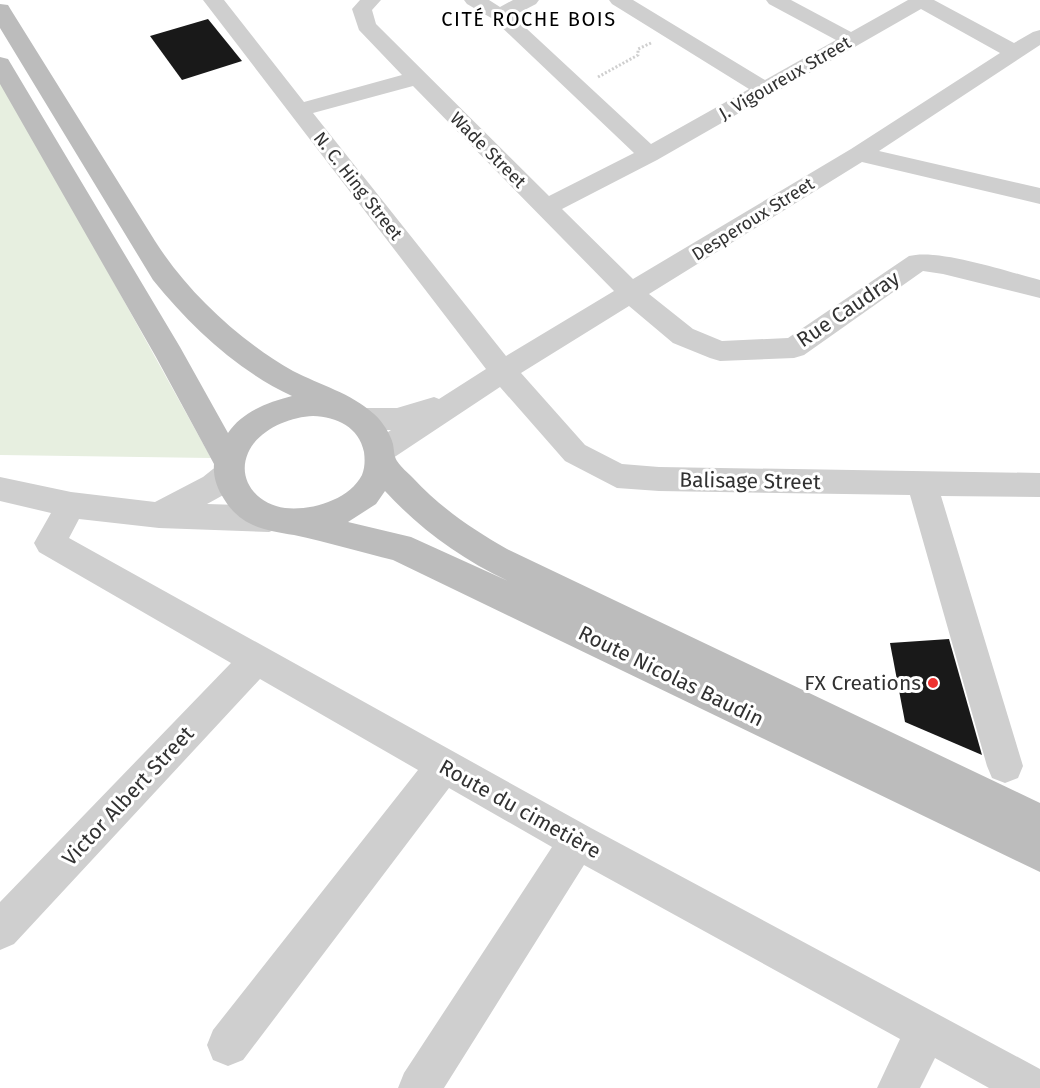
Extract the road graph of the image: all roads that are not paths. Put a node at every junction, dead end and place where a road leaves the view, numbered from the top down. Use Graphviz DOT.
graph roads {
  1 [pos="213,0"];
  2 [pos="371,0"];
  3 [pos="474,0"];
  4 [pos="529,0"];
  5 [pos="619,0"];
  6 [pos="776,0"];
  7 [pos="920,1"];
  8 [pos="0,10"];
  9 [pos="500,15"];
  10 [pos="1040,36"];
  11 [pos="851,40"];
  12 [pos="1014,52"];
  13 [pos="0,64"];
  14 [pos="417,78"];
  15 [pos="765,89"];
  16 [pos="299,110"];
  17 [pos="858,154"];
  18 [pos="649,156"];
  19 [pos="1040,196"];
  20 [pos="545,208"];
  21 [pos="1040,289"];
  22 [pos="632,294"];
  23 [pos="503,371"];
  24 [pos="465,398"];
  25 [pos="354,416"];
  26 [pos="380,458"];
  27 [pos="229,468"];
  28 [pos="922,484"];
  29 [pos="1007,485"];
  30 [pos="1040,485"];
  31 [pos="0,489"];
  32 [pos="71,505"];
  33 [pos="1040,510"];
  34 [pos="159,514"];
  35 [pos="282,521"];
  36 [pos="255,661"];
  37 [pos="444,766"];
  38 [pos="1005,766"];
  39 [pos="1040,823"];
  40 [pos="578,841"];
  41 [pos="1040,852"];
  42 [pos="0,930"];
  43 [pos="926,1031"];
  44 [pos="228,1045"];
  45 [pos="419,1088"];
  46 [pos="898,1088"];
  47 [pos="1032,1088"];
  1 -- 16 [label="street, N. C. Hing Street"];
  2 -- 14 [label="street, Wade Street"];
  3 -- 9 [label="street"];
  4 -- 9 [label="street"];
  5 -- 15 [label="street"];
  6 -- 11 [label="street"];
  7 -- 11 [label="street, J. Vigoureux Street"];
  7 -- 12 [label="street"];
  8 -- 25 [label="main road"];
  9 -- 18 [label="street"];
  10 -- 12 [label="street, Desperoux Street"];
  11 -- 15 [label="street, J. Vigoureux Street"];
  12 -- 17 [label="street, Desperoux Street"];
  13 -- 27 [label="main road"];
  14 -- 16 [label="street"];
  14 -- 20 [label="street, Wade Street"];
  15 -- 18 [label="street, J. Vigoureux Street"];
  16 -- 23 [label="street, N. C. Hing Street"];
  17 -- 19 [label="street"];
  17 -- 22 [label="street, Desperoux Street"];
  18 -- 20 [label="street, J. Vigoureux Street"];
  20 -- 22 [label="street, Wade Street"];
  21 -- 22 [label="street, Rue Caudray"];
  22 -- 23 [label="street, Desperoux Street"];
  23 -- 24 [label="street, Desperoux Street"];
  23 -- 28 [label="street, Balisage Street"];
  24 -- 25 [label="street"];
  24 -- 26 [label="street, Desperoux Street"];
  25 -- 26 [label="main road"];
  25 -- 27 [label="main road"];
  26 -- 35 [label="main road"];
  26 -- 39 [label="main road, Route Nicolas Baudin"];
  27 -- 34 [label="street"];
  27 -- 35 [label="main road"];
  28 -- 29 [label="street, Balisage Street"];
  28 -- 38 [label="street"];
  29 -- 30 [label="street, Balisage Street"];
  29 -- 33 [label="street"];
  31 -- 32 [label="street"];
  32 -- 34 [label="street"];
  32 -- 36 [label="street, Route du cimetière"];
  34 -- 35 [label="street"];
  35 -- 41 [label="main road, Route Nicolas Baudin"];
  36 -- 37 [label="street, Route du cimetière"];
  36 -- 42 [label="street, Victor Albert Street"];
  37 -- 40 [label="street, Route du cimetière"];
  37 -- 44 [label="street"];
  40 -- 43 [label="street, Route du cimetière"];
  40 -- 45 [label="street"];
  43 -- 46 [label="street"];
  43 -- 47 [label="street, Route du cimetière"];
}
